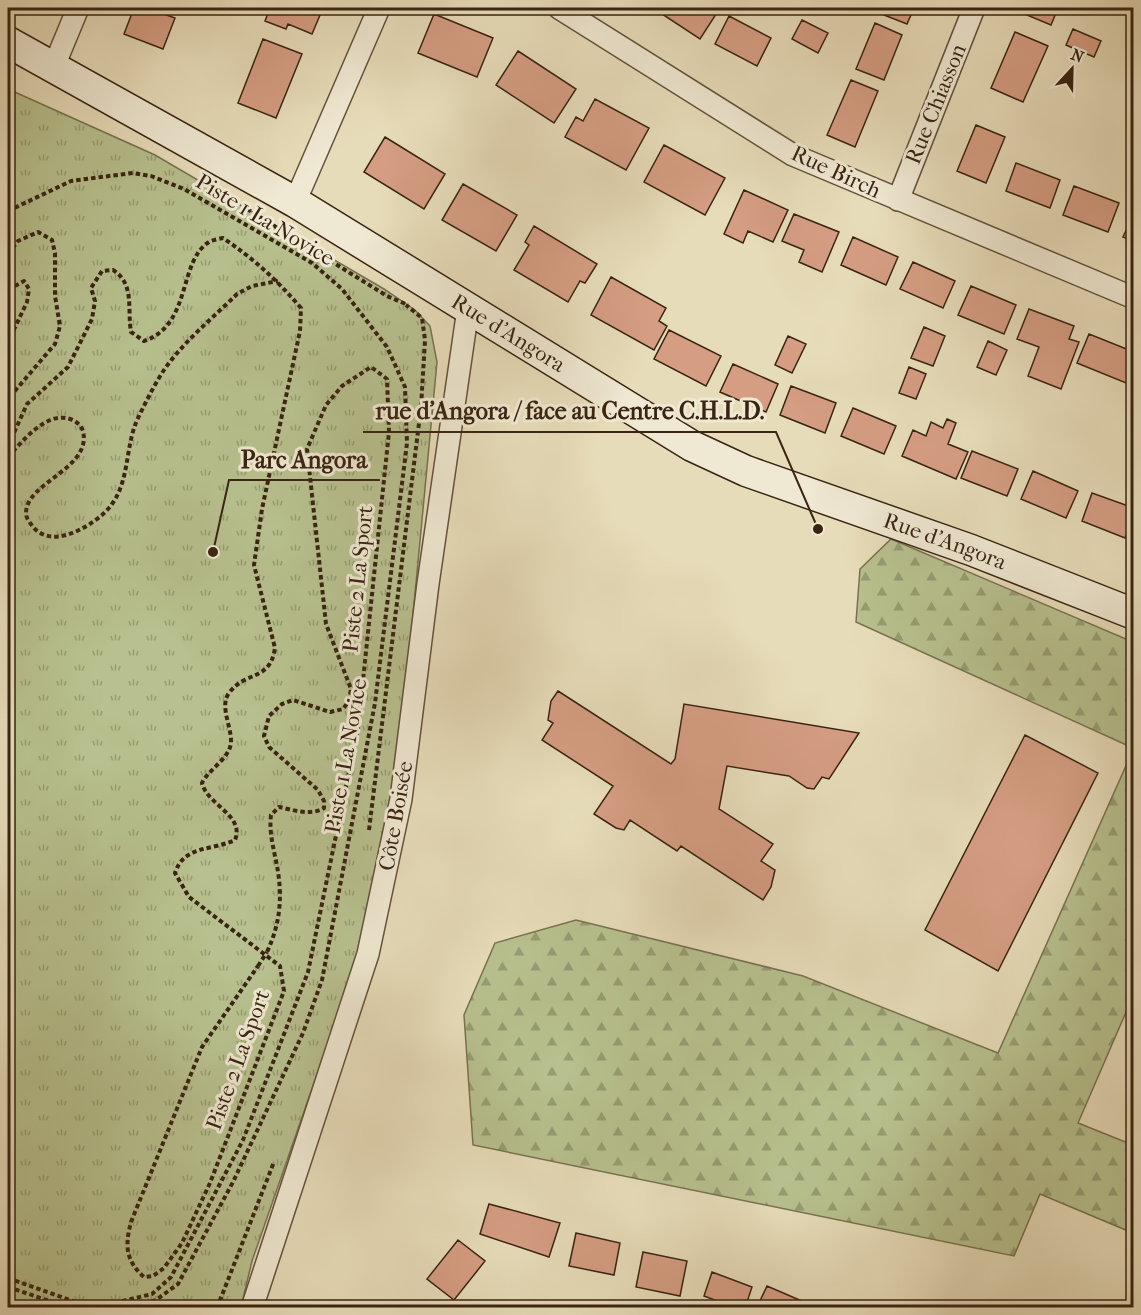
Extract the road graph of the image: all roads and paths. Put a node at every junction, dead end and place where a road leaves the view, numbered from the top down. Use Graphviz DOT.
graph roads {
  1 [pos="78,8"];
  2 [pos="379,8"];
  3 [pos="560,8"];
  4 [pos="974,8"];
  5 [pos="8,42"];
  6 [pos="54,66"];
  7 [pos="898,201"];
  8 [pos="295,202"];
  9 [pos="8,211"];
  10 [pos="8,254"];
  11 [pos="279,281"];
  12 [pos="1134,298"];
  13 [pos="8,299"];
  14 [pos="406,305"];
  15 [pos="468,309"];
  16 [pos="8,342"];
  17 [pos="8,399"];
  18 [pos="8,446"];
  19 [pos="8,457"];
  20 [pos="1134,614"];
  21 [pos="368,839"];
  22 [pos="274,1160"];
  23 [pos="8,1278"];
  24 [pos="8,1287"];
  25 [pos="70,1308"];
  26 [pos="92,1308"];
  27 [pos="132,1308"];
  28 [pos="217,1308"];
  29 [pos="252,1308"];
  1 -- 6 [label="street"];
  2 -- 8 [label="street"];
  3 -- 7 [label="street, Rue Birch"];
  4 -- 7 [label="street, Rue Chiasson"];
  5 -- 6 [label="street, Rue d'Angora"];
  6 -- 8 [label="street, Rue d'Angora"];
  7 -- 12 [label="street, Rue Birch"];
  8 -- 15 [label="street, Rue d'Angora"];
  9 -- 27 [label="path, Piste 1 La Novice"];
  10 -- 17 [label="path"];
  11 -- 18 [label="path, Piste 2 La Sport"];
  11 -- 19 [label="path"];
  11 -- 26 [label="path, Piste 2 La Sport, bridge"];
  13 -- 16 [label="path"];
  14 -- 21 [label="path"];
  15 -- 20 [label="street, Rue d'Angora"];
  15 -- 29 [label="street, Côte Boisée"];
  22 -- 28 [label="path"];
  23 -- 26 [label="path, Piste 2 La Sport"];
  24 -- 25 [label="path"];
}
